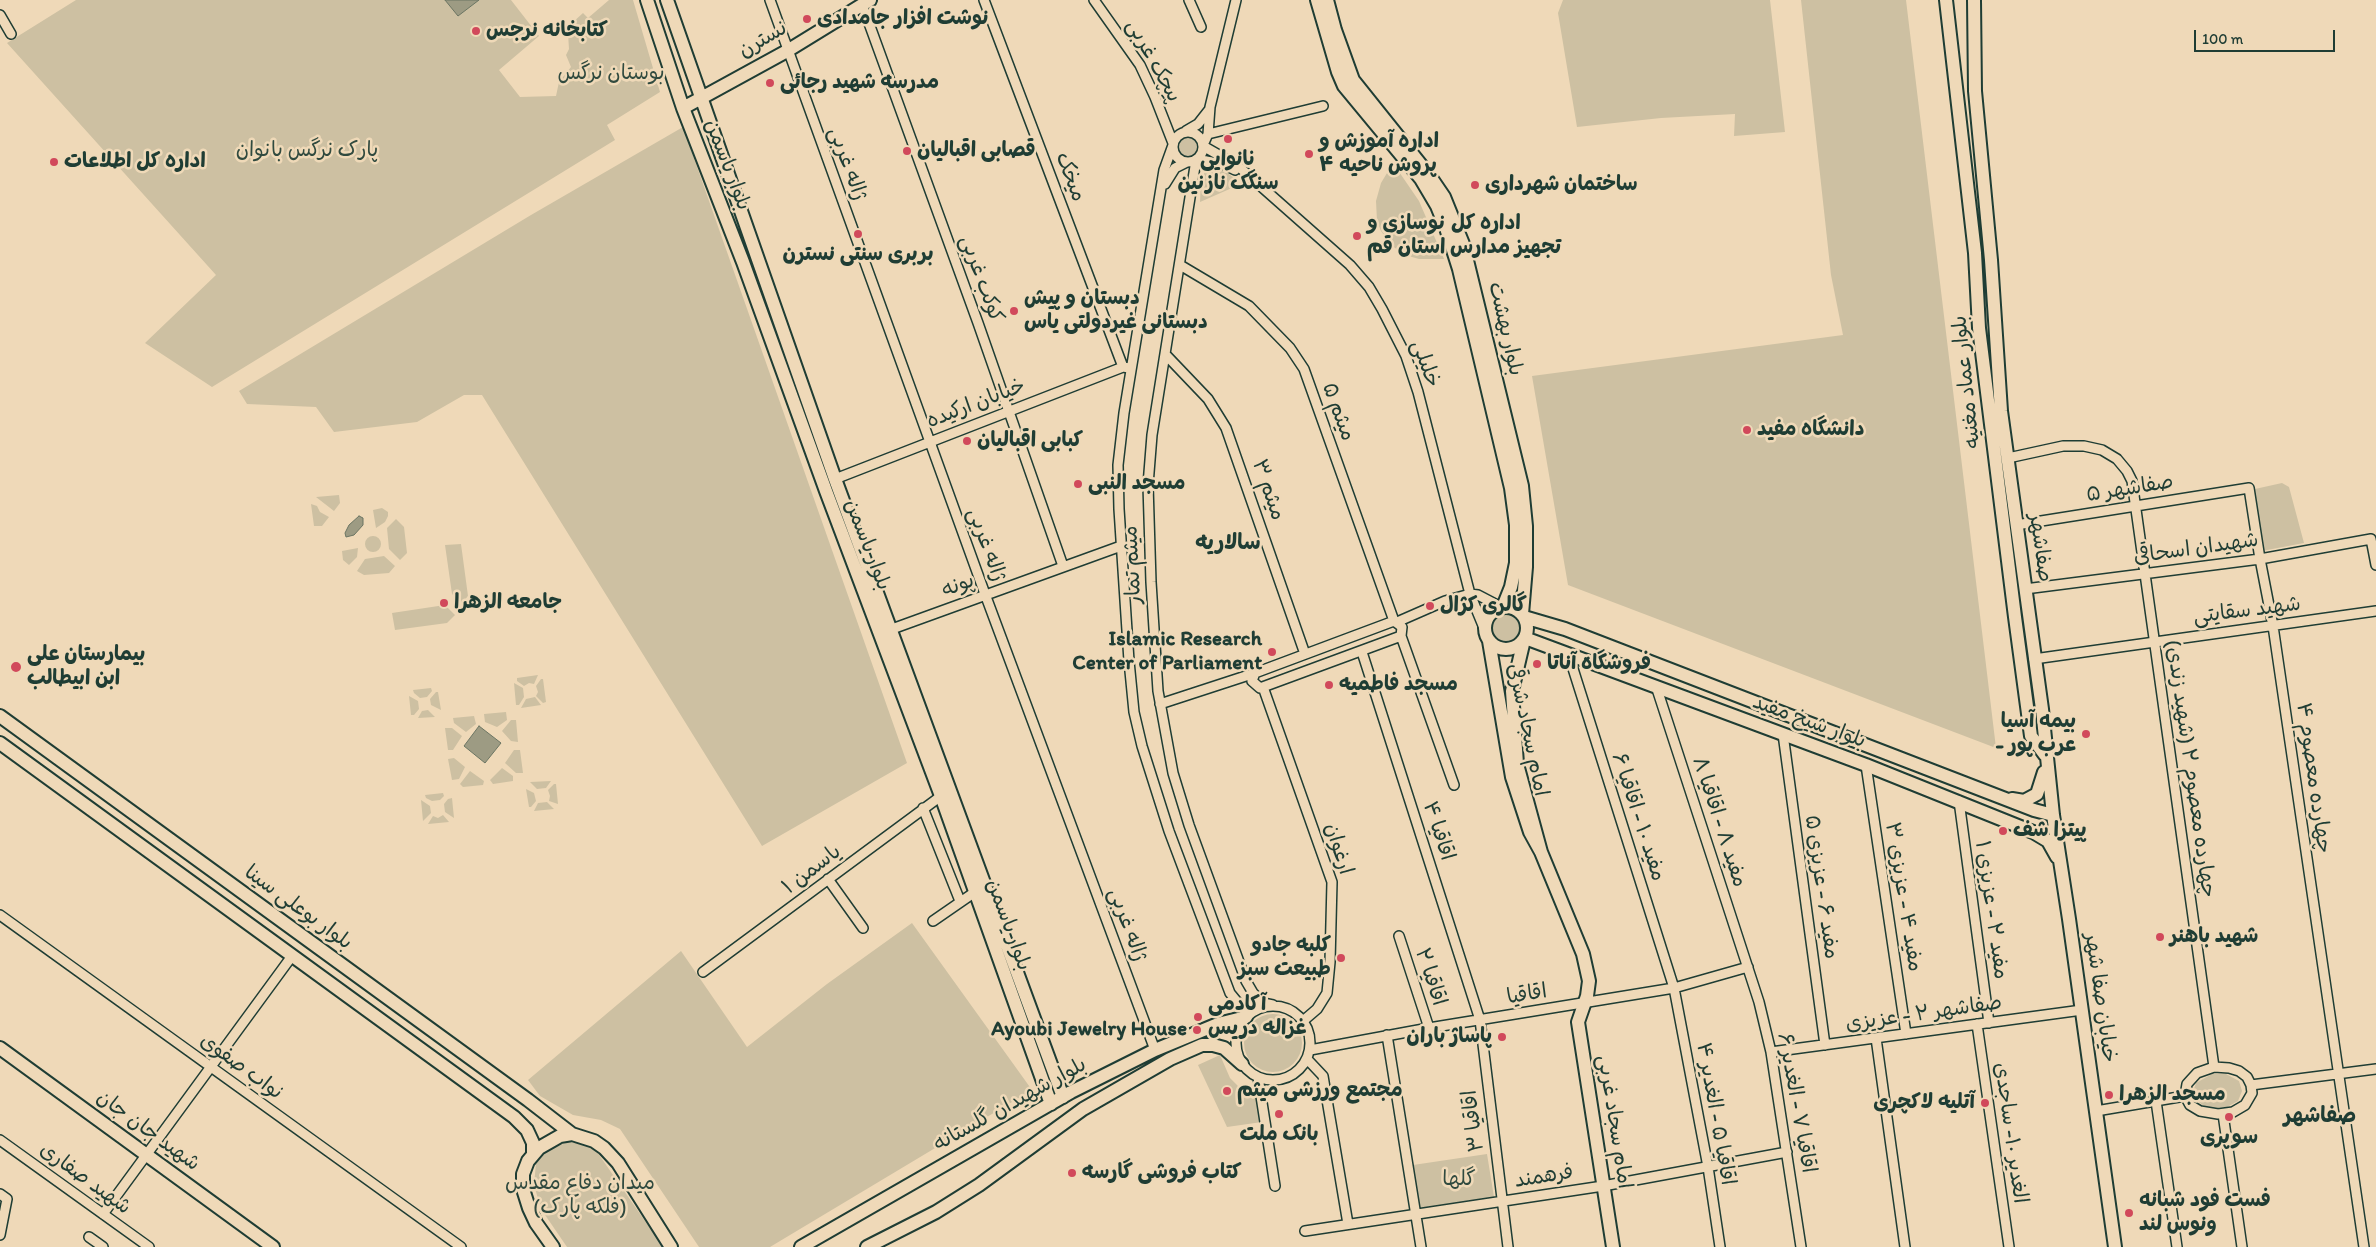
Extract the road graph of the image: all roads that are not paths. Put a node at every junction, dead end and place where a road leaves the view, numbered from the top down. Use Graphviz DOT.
graph roads {
  1 [pos="647,0"];
  2 [pos="668,0"];
  3 [pos="770,0"];
  4 [pos="984,0"];
  5 [pos="1190,0"];
  6 [pos="1236,0"];
  7 [pos="1318,0"];
  8 [pos="1327,0"];
  9 [pos="1946,0"];
  10 [pos="1974,0"];
  11 [pos="864,1"];
  12 [pos="1099,1"];
  13 [pos="0,15"];
  14 [pos="1201,27"];
  15 [pos="12,34"];
  16 [pos="787,51"];
  17 [pos="700,98"];
  18 [pos="1323,106"];
  19 [pos="1210,107"];
  20 [pos="683,108"];
  21 [pos="1208,134"];
  22 [pos="1178,139"];
  23 [pos="1203,146"];
  24 [pos="1193,160"];
  25 [pos="1267,191"];
  26 [pos="1158,211"];
  27 [pos="1180,265"];
  28 [pos="1996,346"];
  29 [pos="1166,355"];
  30 [pos="1127,368"];
  31 [pos="1008,411"];
  32 [pos="930,442"];
  33 [pos="2008,458"];
  34 [pos="835,479"];
  35 [pos="2249,488"];
  36 [pos="2135,505"];
  37 [pos="2016,524"];
  38 [pos="1121,546"];
  39 [pos="2260,559"];
  40 [pos="2376,565"];
  41 [pos="1063,566"];
  42 [pos="2144,574"];
  43 [pos="2025,589"];
  44 [pos="985,594"];
  45 [pos="1470,594"];
  46 [pos="1502,607"];
  47 [pos="2376,611"];
  48 [pos="1523,616"];
  49 [pos="1396,622"];
  50 [pos="2273,626"];
  51 [pos="1484,628"];
  52 [pos="892,629"];
  53 [pos="1401,636"];
  54 [pos="1524,639"];
  55 [pos="2154,641"];
  56 [pos="1489,642"];
  57 [pos="1362,652"];
  58 [pos="1306,654"];
  59 [pos="1569,656"];
  60 [pos="2034,659"];
  61 [pos="1255,673"];
  62 [pos="1656,686"];
  63 [pos="1263,687"];
  64 [pos="1160,704"];
  65 [pos="0,716"];
  66 [pos="1783,734"];
  67 [pos="0,743"];
  68 [pos="2045,754"];
  69 [pos="1866,765"];
  70 [pos="1454,785"];
  71 [pos="946,794"];
  72 [pos="2004,798"];
  73 [pos="1959,801"];
  74 [pos="923,808"];
  75 [pos="2034,810"];
  76 [pos="2053,815"];
  77 [pos="2033,832"];
  78 [pos="1541,852"];
  79 [pos="2062,867"];
  80 [pos="828,879"];
  81 [pos="975,892"];
  82 [pos="960,901"];
  83 [pos="0,915"];
  84 [pos="933,921"];
  85 [pos="863,928"];
  86 [pos="1398,936"];
  87 [pos="292,956"];
  88 [pos="1748,968"];
  89 [pos="703,972"];
  90 [pos="1674,988"];
  91 [pos="1583,1004"];
  92 [pos="1272,1005"];
  93 [pos="2082,1010"];
  94 [pos="1247,1016"];
  95 [pos="1480,1020"];
  96 [pos="1303,1021"];
  97 [pos="1989,1022"];
  98 [pos="1977,1024"];
  99 [pos="1429,1028"];
  100 [pos="1906,1034"];
  101 [pos="1387,1035"];
  102 [pos="1876,1038"];
  103 [pos="1825,1045"];
  104 [pos="0,1048"];
  105 [pos="1155,1050"];
  106 [pos="1772,1052"];
  107 [pos="1308,1055"];
  108 [pos="1242,1064"];
  109 [pos="211,1067"];
  110 [pos="2214,1067"];
  111 [pos="2376,1069"];
  112 [pos="2339,1074"];
  113 [pos="1056,1076"];
  114 [pos="1258,1078"];
  115 [pos="1043,1081"];
  116 [pos="2251,1085"];
  117 [pos="2185,1096"];
  118 [pos="1063,1097"];
  119 [pos="2156,1101"];
  120 [pos="1051,1104"];
  121 [pos="2096,1111"];
  122 [pos="2223,1114"];
  123 [pos="572,1134"];
  124 [pos="0,1140"];
  125 [pos="1787,1152"];
  126 [pos="147,1155"];
  127 [pos="533,1155"];
  128 [pos="1708,1167"];
  129 [pos="1275,1186"];
  130 [pos="1603,1186"];
  131 [pos="0,1194"];
  132 [pos="1501,1201"];
  133 [pos="104,1214"];
  134 [pos="1415,1214"];
  135 [pos="2,1216"];
  136 [pos="1348,1224"];
  137 [pos="1305,1231"];
  138 [pos="0,1235"];
  139 [pos="89,1237"];
  140 [pos="551,1246"];
  141 [pos="103,1247"];
  142 [pos="148,1247"];
  143 [pos="273,1247"];
  144 [pos="461,1247"];
  145 [pos="671,1247"];
  146 [pos="801,1247"];
  147 [pos="867,1247"];
  148 [pos="1421,1247"];
  149 [pos="1508,1247"];
  150 [pos="1613,1247"];
  151 [pos="1720,1247"];
  152 [pos="1801,1247"];
  153 [pos="1905,1247"];
  154 [pos="2009,1247"];
  155 [pos="2115,1247"];
  156 [pos="2177,1247"];
  157 [pos="2242,1247"];
  158 [pos="2364,1247"];
  1 -- 20 [label="street, بلوار یاسمن"];
  2 -- 17 [label="street, بلوار یاسمن"];
  3 -- 16 [label="street, ژاله غربی"];
  4 -- 30 [label="street, میخک"];
  5 -- 14 [label="street"];
  6 -- 19 [label="street"];
  7 -- 46 [label="street, بلوار بهشت"];
  8 -- 48 [label="street, بلوار بهشت"];
  9 -- 68 [label="street, بلوار عماد مغنیه"];
  10 -- 28 [label="street, بلوار عماد مغنیه"];
  11 -- 16 [label="street, نسترن"];
  11 -- 31 [label="street, کوکب غربی"];
  12 -- 22 [label="street, پیچک غربی"];
  13 -- 15 [label="street"];
  16 -- 17 [label="street, نسترن"];
  16 -- 32 [label="street, ژاله غربی"];
  17 -- 20 [label="street, نسترن"];
  17 -- 34 [label="street, بلوار یاسمن"];
  18 -- 21 [label="street"];
  19 -- 21 [label="street"];
  19 -- 22 [label="street"];
  20 -- 71 [label="street, بلوار یاسمن"];
  21 -- 23 [label="street"];
  22 -- 23 [label="street"];
  22 -- 24 [label="street"];
  22 -- 26 [label="street"];
  23 -- 24 [label="street"];
  23 -- 25 [label="street"];
  24 -- 25 [label="street"];
  24 -- 26 [label="street"];
  24 -- 27 [label="street, میثم تمار"];
  25 -- 45 [label="street, خلیلی"];
  26 -- 30 [label="street, میثم تمار"];
  27 -- 29 [label="street, میثم تمار"];
  27 -- 49 [label="street, میثم ۵"];
  28 -- 33 [label="street, صفاشهر"];
  29 -- 58 [label="street, میثم ۳"];
  29 -- 64 [label="street, میثم تمار"];
  30 -- 31 [label="street, خیابان ارکیده"];
  30 -- 38 [label="street, میثم تمار"];
  31 -- 32 [label="street, خیابان ارکیده"];
  31 -- 41 [label="street, کوکب غربی"];
  32 -- 34 [label="street, خیابان ارکیده"];
  32 -- 44 [label="street, ژاله غربی"];
  33 -- 36 [label="street, چهارده معصوم ۲ (شهید زندی)"];
  33 -- 37 [label="street, صفاشهر"];
  34 -- 52 [label="street, بلوار یاسمن"];
  35 -- 36 [label="street, صفاشهر ۵"];
  35 -- 39 [label="street, چهارده معصوم ۴"];
  36 -- 37 [label="street, صفاشهر ۵"];
  36 -- 42 [label="street, چهارده معصوم ۲ (شهید زندی)"];
  37 -- 43 [label="street, صفاشهر"];
  38 -- 41 [label="street, پونه"];
  38 -- 94 [label="street, میثم تمار"];
  39 -- 40 [label="street, شهیدان اسحاقی"];
  39 -- 42 [label="street, شهیدان اسحاقی"];
  39 -- 50 [label="street, چهارده معصوم ۴"];
  41 -- 44 [label="street, پونه"];
  42 -- 43 [label="street, شهیدان اسحاقی"];
  42 -- 55 [label="street, چهارده معصوم ۲ (شهید زندی)"];
  43 -- 60 [label="street, صفاشهر"];
  44 -- 52 [label="street, پونه"];
  44 -- 105 [label="street, ژاله غربی"];
  45 -- 46 [label="street"];
  45 -- 49 [label="street"];
  45 -- 51 [label="street, خلیلی"];
  46 -- 48 [label="street"];
  46 -- 51 [label="street"];
  47 -- 50 [label="street, شهید سقایتی"];
  48 -- 54 [label="street"];
  48 -- 72 [label="street, بلوار شیخ مفید"];
  49 -- 53 [label="street, میثم ۵"];
  49 -- 58 [label="street"];
  50 -- 55 [label="street, شهید سقایتی"];
  50 -- 112 [label="street, چهارده معصوم ۴"];
  51 -- 56 [label="street"];
  52 -- 71 [label="street, بلوار یاسمن"];
  53 -- 57 [label="street"];
  53 -- 70 [label="street, میثم ۵"];
  54 -- 56 [label="street"];
  54 -- 59 [label="street, بلوار شیخ مفید"];
  54 -- 78 [label="street, امام سجاد شرقی"];
  55 -- 60 [label="street, شهید سقایتی"];
  55 -- 110 [label="street, چهارده معصوم ۲ (شهید زندی)"];
  56 -- 78 [label="street, امام سجاد شرقی"];
  57 -- 63 [label="street"];
  57 -- 95 [label="street, اقاقیا ۴"];
  58 -- 61 [label="street"];
  59 -- 62 [label="street, بلوار شیخ مفید"];
  59 -- 90 [label="street, مفید ۱۰ - اقاقیا ۶"];
  60 -- 68 [label="street, صفاشهر"];
  61 -- 63 [label="street, ارغوان"];
  61 -- 64 [label="street"];
  62 -- 66 [label="street, بلوار شیخ مفید"];
  62 -- 88 [label="street, مفید ۸ - اقاقیا ۸"];
  63 -- 96 [label="street, ارغوان"];
  64 -- 92 [label="street, میثم تمار"];
  65 -- 123 [label="street, بلوار بوعلی سینا"];
  66 -- 69 [label="street, بلوار شیخ مفید"];
  66 -- 103 [label="street, مفید ۶ - عزیزی ۵"];
  67 -- 87 [label="street, بلوار بوعلی سینا"];
  68 -- 72 [label="street"];
  68 -- 76 [label="street, خیابان صفا شهر"];
  69 -- 73 [label="street, بلوار شیخ مفید"];
  69 -- 100 [label="street, مفید ۴ - عزیزی ۳"];
  71 -- 74 [label="street, یاسمن ۱"];
  71 -- 81 [label="street, بلوار یاسمن"];
  71 -- 113 [label="street, بلوار یاسمن"];
  72 -- 75 [label="street, بلوار شیخ مفید"];
  73 -- 77 [label="street, بلوار شیخ مفید"];
  73 -- 97 [label="street, مفید ۲ - عزیزی ۱"];
  74 -- 80 [label="street, یاسمن ۱"];
  74 -- 82 [label="street"];
  75 -- 76 [label="street, بلوار شیخ مفید"];
  75 -- 77 [label="street"];
  76 -- 79 [label="street, خیابان صفا شهر"];
  77 -- 79 [label="street, بلوار شیخ مفید"];
  78 -- 91 [label="street, امام سجاد شرقی"];
  79 -- 93 [label="street, خیابان صفا شهر"];
  80 -- 85 [label="street"];
  80 -- 89 [label="street, یاسمن ۱"];
  81 -- 82 [label="street"];
  81 -- 115 [label="street, بلوار یاسمن"];
  82 -- 84 [label="street"];
  83 -- 109 [label="street, نواب صفوی"];
  86 -- 99 [label="street, اقاقیا ۲"];
  87 -- 109 [label="street"];
  87 -- 127 [label="street, بلوار بوعلی سینا"];
  88 -- 90 [label="street, اقاقیا"];
  88 -- 106 [label="street, اقاقیا ۷ - الغدیر ۶"];
  90 -- 91 [label="street, اقاقیا"];
  90 -- 128 [label="street, اقاقیا ۵ - الغدیر ۴"];
  91 -- 95 [label="street, اقاقیا"];
  91 -- 130 [label="street, امام سجاد غربی"];
  92 -- 94 [label="street"];
  92 -- 96 [label="street"];
  93 -- 97 [label="street, صفاشهر ۲ - عزیزی"];
  93 -- 121 [label="street, خیابان صفا شهر"];
  94 -- 105 [label="street, بلوار شهیدان گلستانه"];
  94 -- 108 [label="street"];
  95 -- 99 [label="street, اقاقیا"];
  95 -- 132 [label="street, اقاقیا ۳"];
  96 -- 107 [label="street"];
  97 -- 98 [label="street, صفاشهر ۲ - عزیزی"];
  98 -- 100 [label="street, صفاشهر ۲ - عزیزی"];
  98 -- 154 [label="street, الغدیر ۱۰- ساجدی"];
  99 -- 101 [label="street, اقاقیا"];
  100 -- 102 [label="street, صفاشهر ۲ - عزیزی"];
  101 -- 107 [label="street, اقاقیا"];
  101 -- 134 [label="street"];
  102 -- 103 [label="street, صفاشهر ۲ - عزیزی"];
  102 -- 153 [label="street"];
  103 -- 106 [label="street, صفاشهر ۲ - عزیزی"];
  104 -- 126 [label="street, شهید جان جان"];
  105 -- 118 [label="street, بلوار شهیدان گلستانه"];
  106 -- 125 [label="street, اقاقیا ۷ - الغدیر ۶"];
  107 -- 114 [label="street"];
  107 -- 136 [label="street"];
  108 -- 114 [label="street"];
  108 -- 147 [label="street, بلوار شهیدان گلستانه"];
  109 -- 126 [label="street"];
  109 -- 144 [label="street, نواب صفوی"];
  110 -- 116 [label="street"];
  110 -- 117 [label="street"];
  111 -- 112 [label="street"];
  112 -- 116 [label="street"];
  112 -- 158 [label="street, چهارده معصوم ۴"];
  113 -- 115 [label="street"];
  113 -- 118 [label="street, بلوار یاسمن"];
  114 -- 129 [label="street"];
  115 -- 120 [label="street, بلوار یاسمن"];
  116 -- 122 [label="street"];
  117 -- 119 [label="street"];
  117 -- 122 [label="street"];
  118 -- 120 [label="street, بلوار شهیدان گلستانه"];
  119 -- 121 [label="street"];
  119 -- 156 [label="street"];
  120 -- 146 [label="street, بلوار شهیدان گلستانه"];
  121 -- 155 [label="street, خیابان صفا شهر"];
  122 -- 157 [label="street"];
  123 -- 127 [label="street"];
  123 -- 145 [label="street, بلوار بوعلی سینا"];
  124 -- 133 [label="street, شهید صفاری"];
  125 -- 128 [label="street, فرهمند"];
  125 -- 152 [label="street, اقاقیا ۷ - الغدیر ۶"];
  126 -- 133 [label="street"];
  126 -- 143 [label="street, شهید جان جان"];
  127 -- 140 [label="street"];
  128 -- 130 [label="street, فرهمند"];
  128 -- 151 [label="street, اقاقیا ۵ - الغدیر ۴"];
  130 -- 132 [label="street, فرهمند"];
  130 -- 150 [label="street, امام سجاد غربی"];
  131 -- 135 [label="street"];
  132 -- 134 [label="street, فرهمند"];
  132 -- 149 [label="street, اقاقیا ۳"];
  133 -- 142 [label="street, شهید صفاری"];
  134 -- 136 [label="street, فرهمند"];
  134 -- 148 [label="street"];
  135 -- 138 [label="street"];
  136 -- 137 [label="street, فرهمند"];
  139 -- 141 [label="street"];
}
